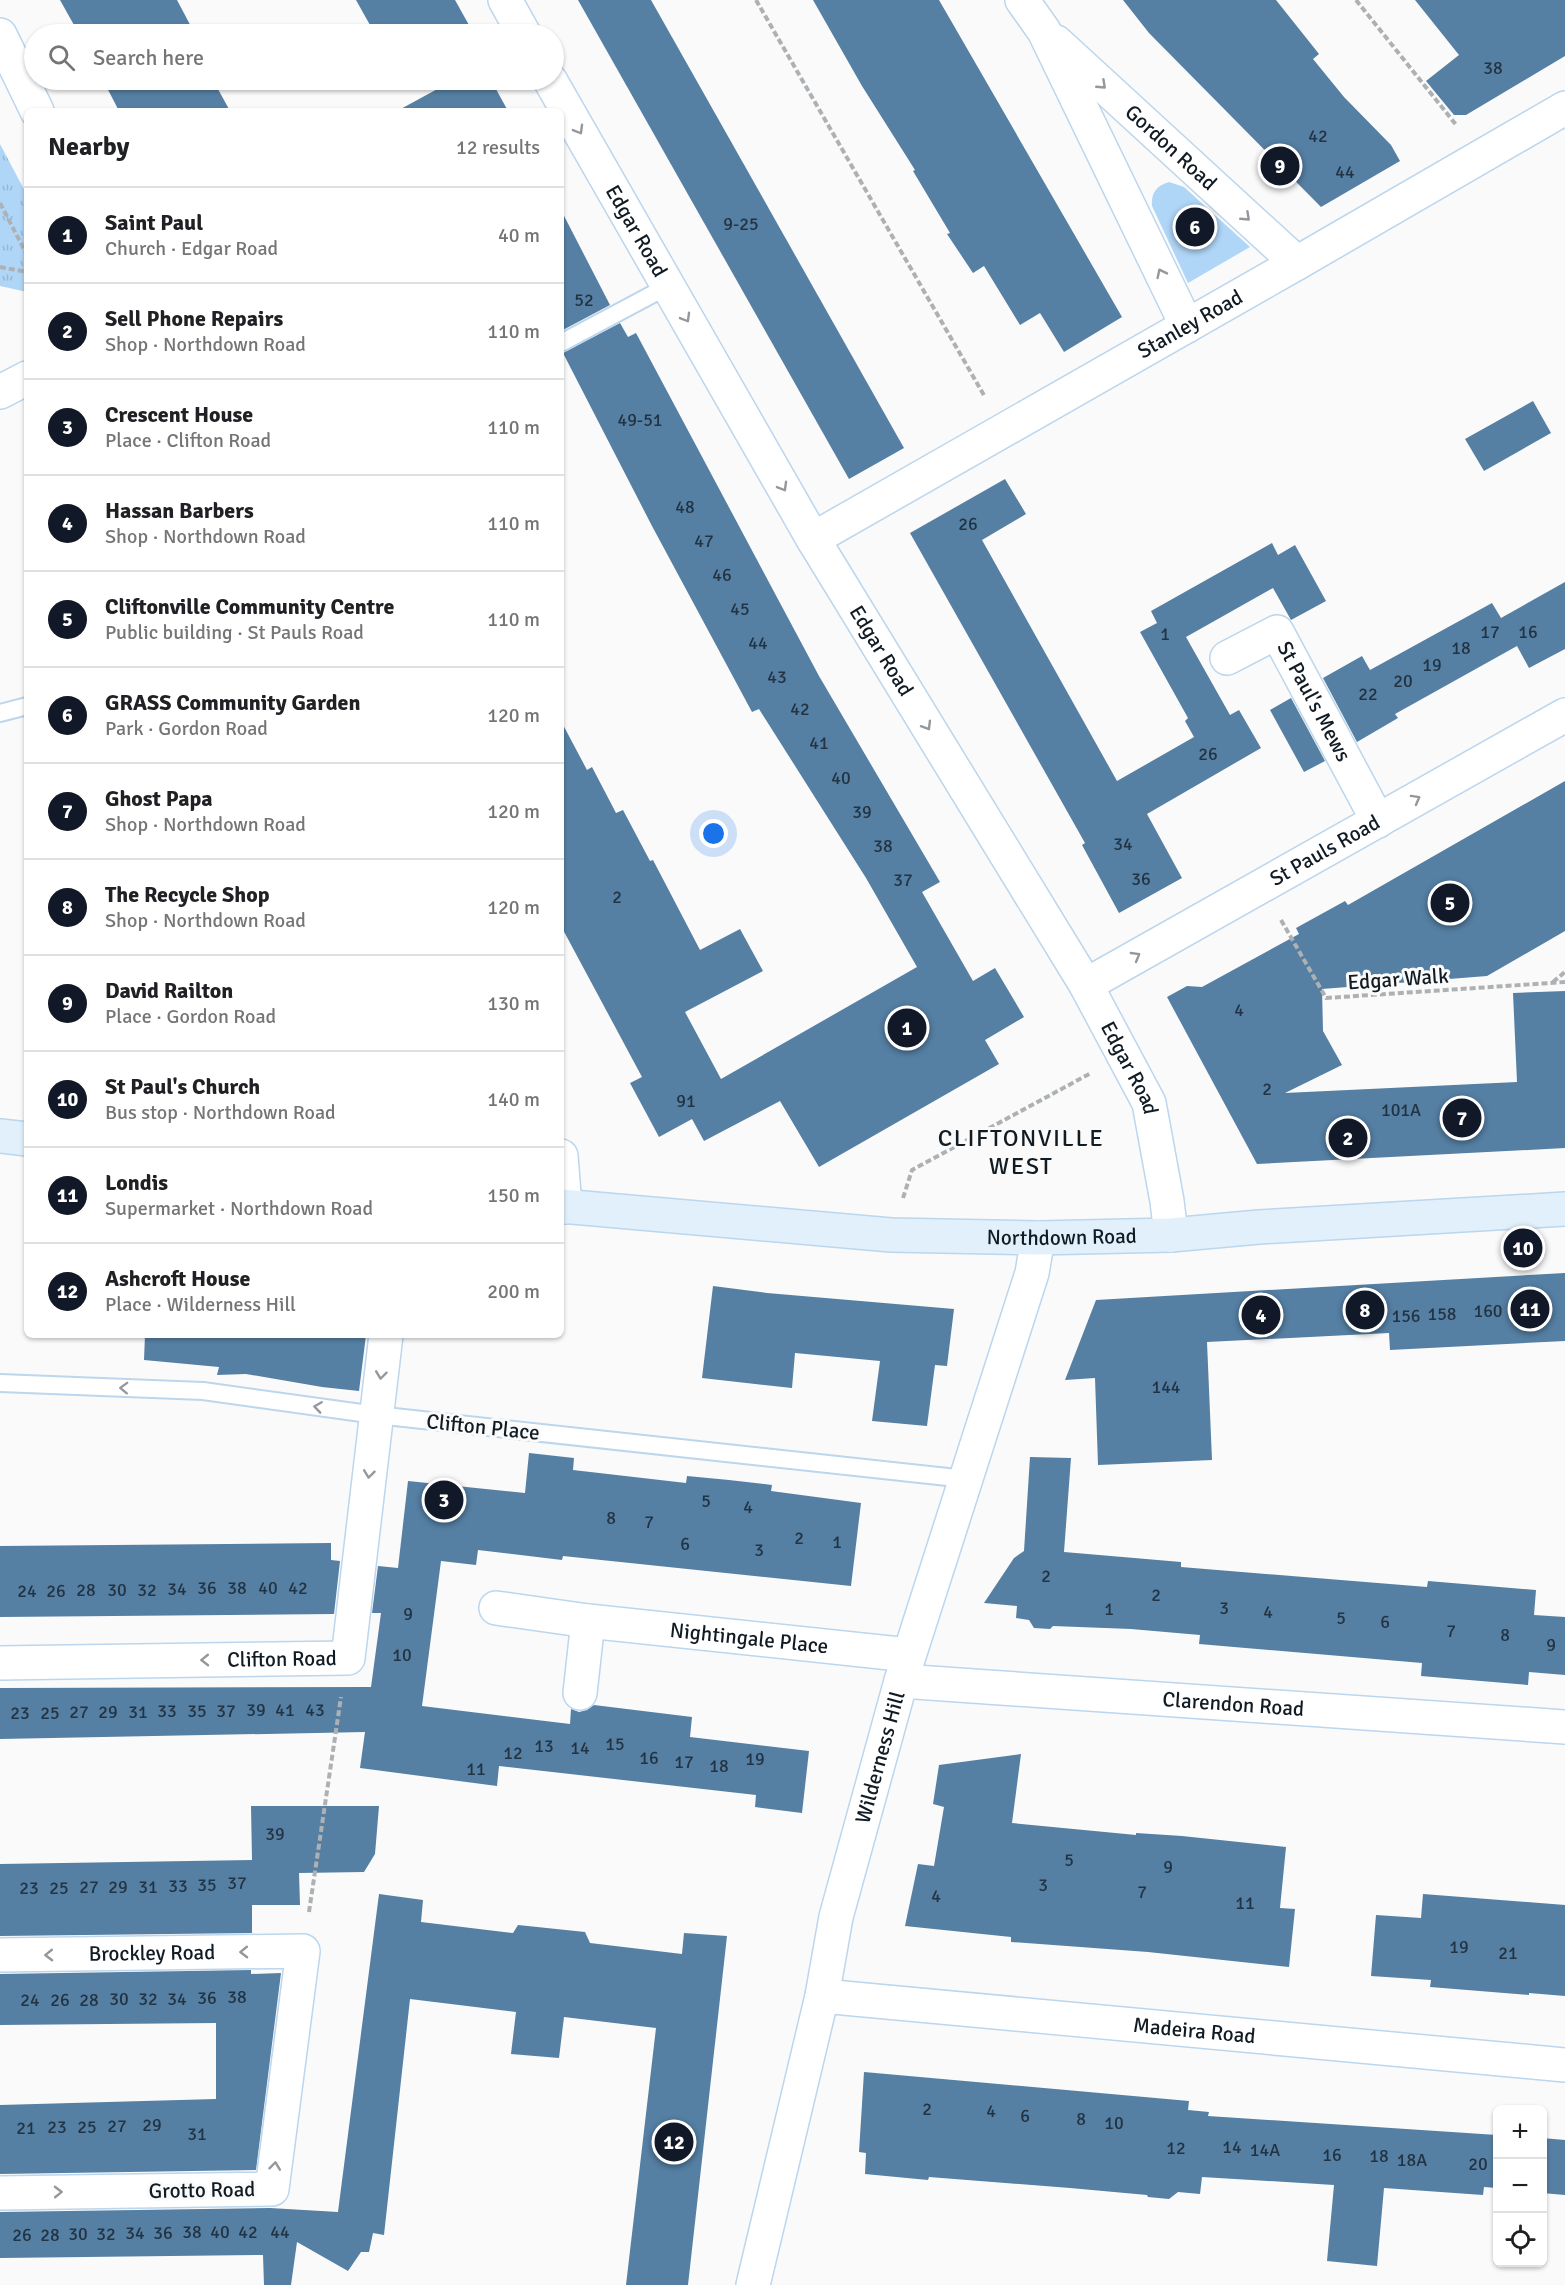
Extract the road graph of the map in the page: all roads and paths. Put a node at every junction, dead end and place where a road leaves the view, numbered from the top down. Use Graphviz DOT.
graph roads {
  1 [pos="505,0"];
  2 [pos="756,0"];
  3 [pos="1022,0"];
  4 [pos="1356,0"];
  5 [pos="518,24"];
  6 [pos="1044,31"];
  7 [pos="0,35"];
  8 [pos="24,84"];
  9 [pos="27,90"];
  10 [pos="556,90"];
  11 [pos="36,108"];
  12 [pos="1565,108"];
  13 [pos="1481,157"];
  14 [pos="0,203"];
  15 [pos="24,249"];
  16 [pos="1297,263"];
  17 [pos="0,267"];
  18 [pos="24,271"];
  19 [pos="669,286"];
  20 [pos="1187,326"];
  21 [pos="564,341"];
  22 [pos="24,380"];
  23 [pos="0,392"];
  24 [pos="1004,430"];
  25 [pos="813,539"];
  26 [pos="1227,658"];
  27 [pos="24,707"];
  28 [pos="0,713"];
  29 [pos="1565,716"];
  30 [pos="1378,821"];
  31 [pos="1260,886"];
  32 [pos="1565,972"];
  33 [pos="1565,982"];
  34 [pos="1553,983"];
  35 [pos="1086,985"];
  36 [pos="1123,1056"];
  37 [pos="0,1136"];
  38 [pos="24,1139"];
  39 [pos="564,1207"];
  40 [pos="1565,1209"];
  41 [pos="891,1235"];
  42 [pos="1171,1235"];
  43 [pos="1038,1239"];
  44 [pos="386,1338"];
  45 [pos="0,1383"];
  46 [pos="376,1415"];
  47 [pos="966,1479"];
  48 [pos="496,1608"];
  49 [pos="588,1621"];
  50 [pos="348,1658"];
  51 [pos="0,1663"];
  52 [pos="905,1668"];
  53 [pos="580,1693"];
  54 [pos="1565,1727"];
  55 [pos="303,1951"];
  56 [pos="0,1955"];
  57 [pos="822,1996"];
  58 [pos="1565,2065"];
  59 [pos="0,2193"];
  60 [pos="753,2285"];
  1 -- 5 [label="street"];
  2 -- 24 [label="path"];
  3 -- 6 [label="street, Gordon Road"];
  4 -- 13 [label="path"];
  6 -- 16 [label="street, Gordon Road, one-way"];
  20 -- 6 [label="street, Gordon Road, one-way"];
  7 -- 8 [label="street"];
  9 -- 11 [label="street"];
  10 -- 19 [label="street, Edgar Road, one-way"];
  12 -- 13 [label="street, Stanley Road"];
  13 -- 16 [label="street, Stanley Road"];
  14 -- 15 [label="path"];
  16 -- 20 [label="street, Stanley Road"];
  17 -- 18 [label="path"];
  19 -- 21 [label="lane"];
  19 -- 25 [label="street, Edgar Road, one-way"];
  20 -- 24 [label="street, Stanley Road"];
  22 -- 23 [label="street"];
  24 -- 25 [label="street, Stanley Road"];
  25 -- 35 [label="street, Edgar Road, one-way"];
  26 -- 30 [label="street, St Paul's Mews"];
  27 -- 28 [label="lane"];
  30 -- 29 [label="street, St Pauls Road, one-way"];
  30 -- 31 [label="street, St Pauls Road"];
  31 -- 34 [label="path, Edgar Walk"];
  35 -- 31 [label="street, St Pauls Road, one-way"];
  32 -- 34 [label="path"];
  33 -- 34 [label="path, Edgar Walk"];
  35 -- 36 [label="street, Edgar Road"];
  36 -- 41 [label="path"];
  36 -- 42 [label="street, Edgar Road"];
  37 -- 38 [label="main road"];
  39 -- 41 [label="main road, Northdown Road"];
  40 -- 42 [label="main road, Northdown Road"];
  41 -- 43 [label="main road, Northdown Road"];
  42 -- 43 [label="main road, Northdown Road"];
  43 -- 47 [label="street, Wilderness Hill"];
  44 -- 46 [label="street, Clifton Road, one-way"];
  46 -- 45 [label="lane, Clifton Place, one-way"];
  46 -- 47 [label="lane, Clifton Place"];
  46 -- 50 [label="street, Clifton Road, one-way"];
  47 -- 52 [label="street, Wilderness Hill"];
  48 -- 49 [label="street, Nightingale Place"];
  49 -- 52 [label="street, Nightingale Place"];
  49 -- 53 [label="street"];
  50 -- 51 [label="street, Clifton Road, one-way"];
  50 -- 55 [label="path"];
  52 -- 54 [label="street, Clarendon Road"];
  52 -- 57 [label="street, Wilderness Hill"];
  55 -- 56 [label="street, Brockley Road, one-way"];
  59 -- 55 [label="street, Grotto Road, one-way"];
  57 -- 58 [label="street, Madeira Road"];
  57 -- 60 [label="street, Wilderness Hill"];
}
